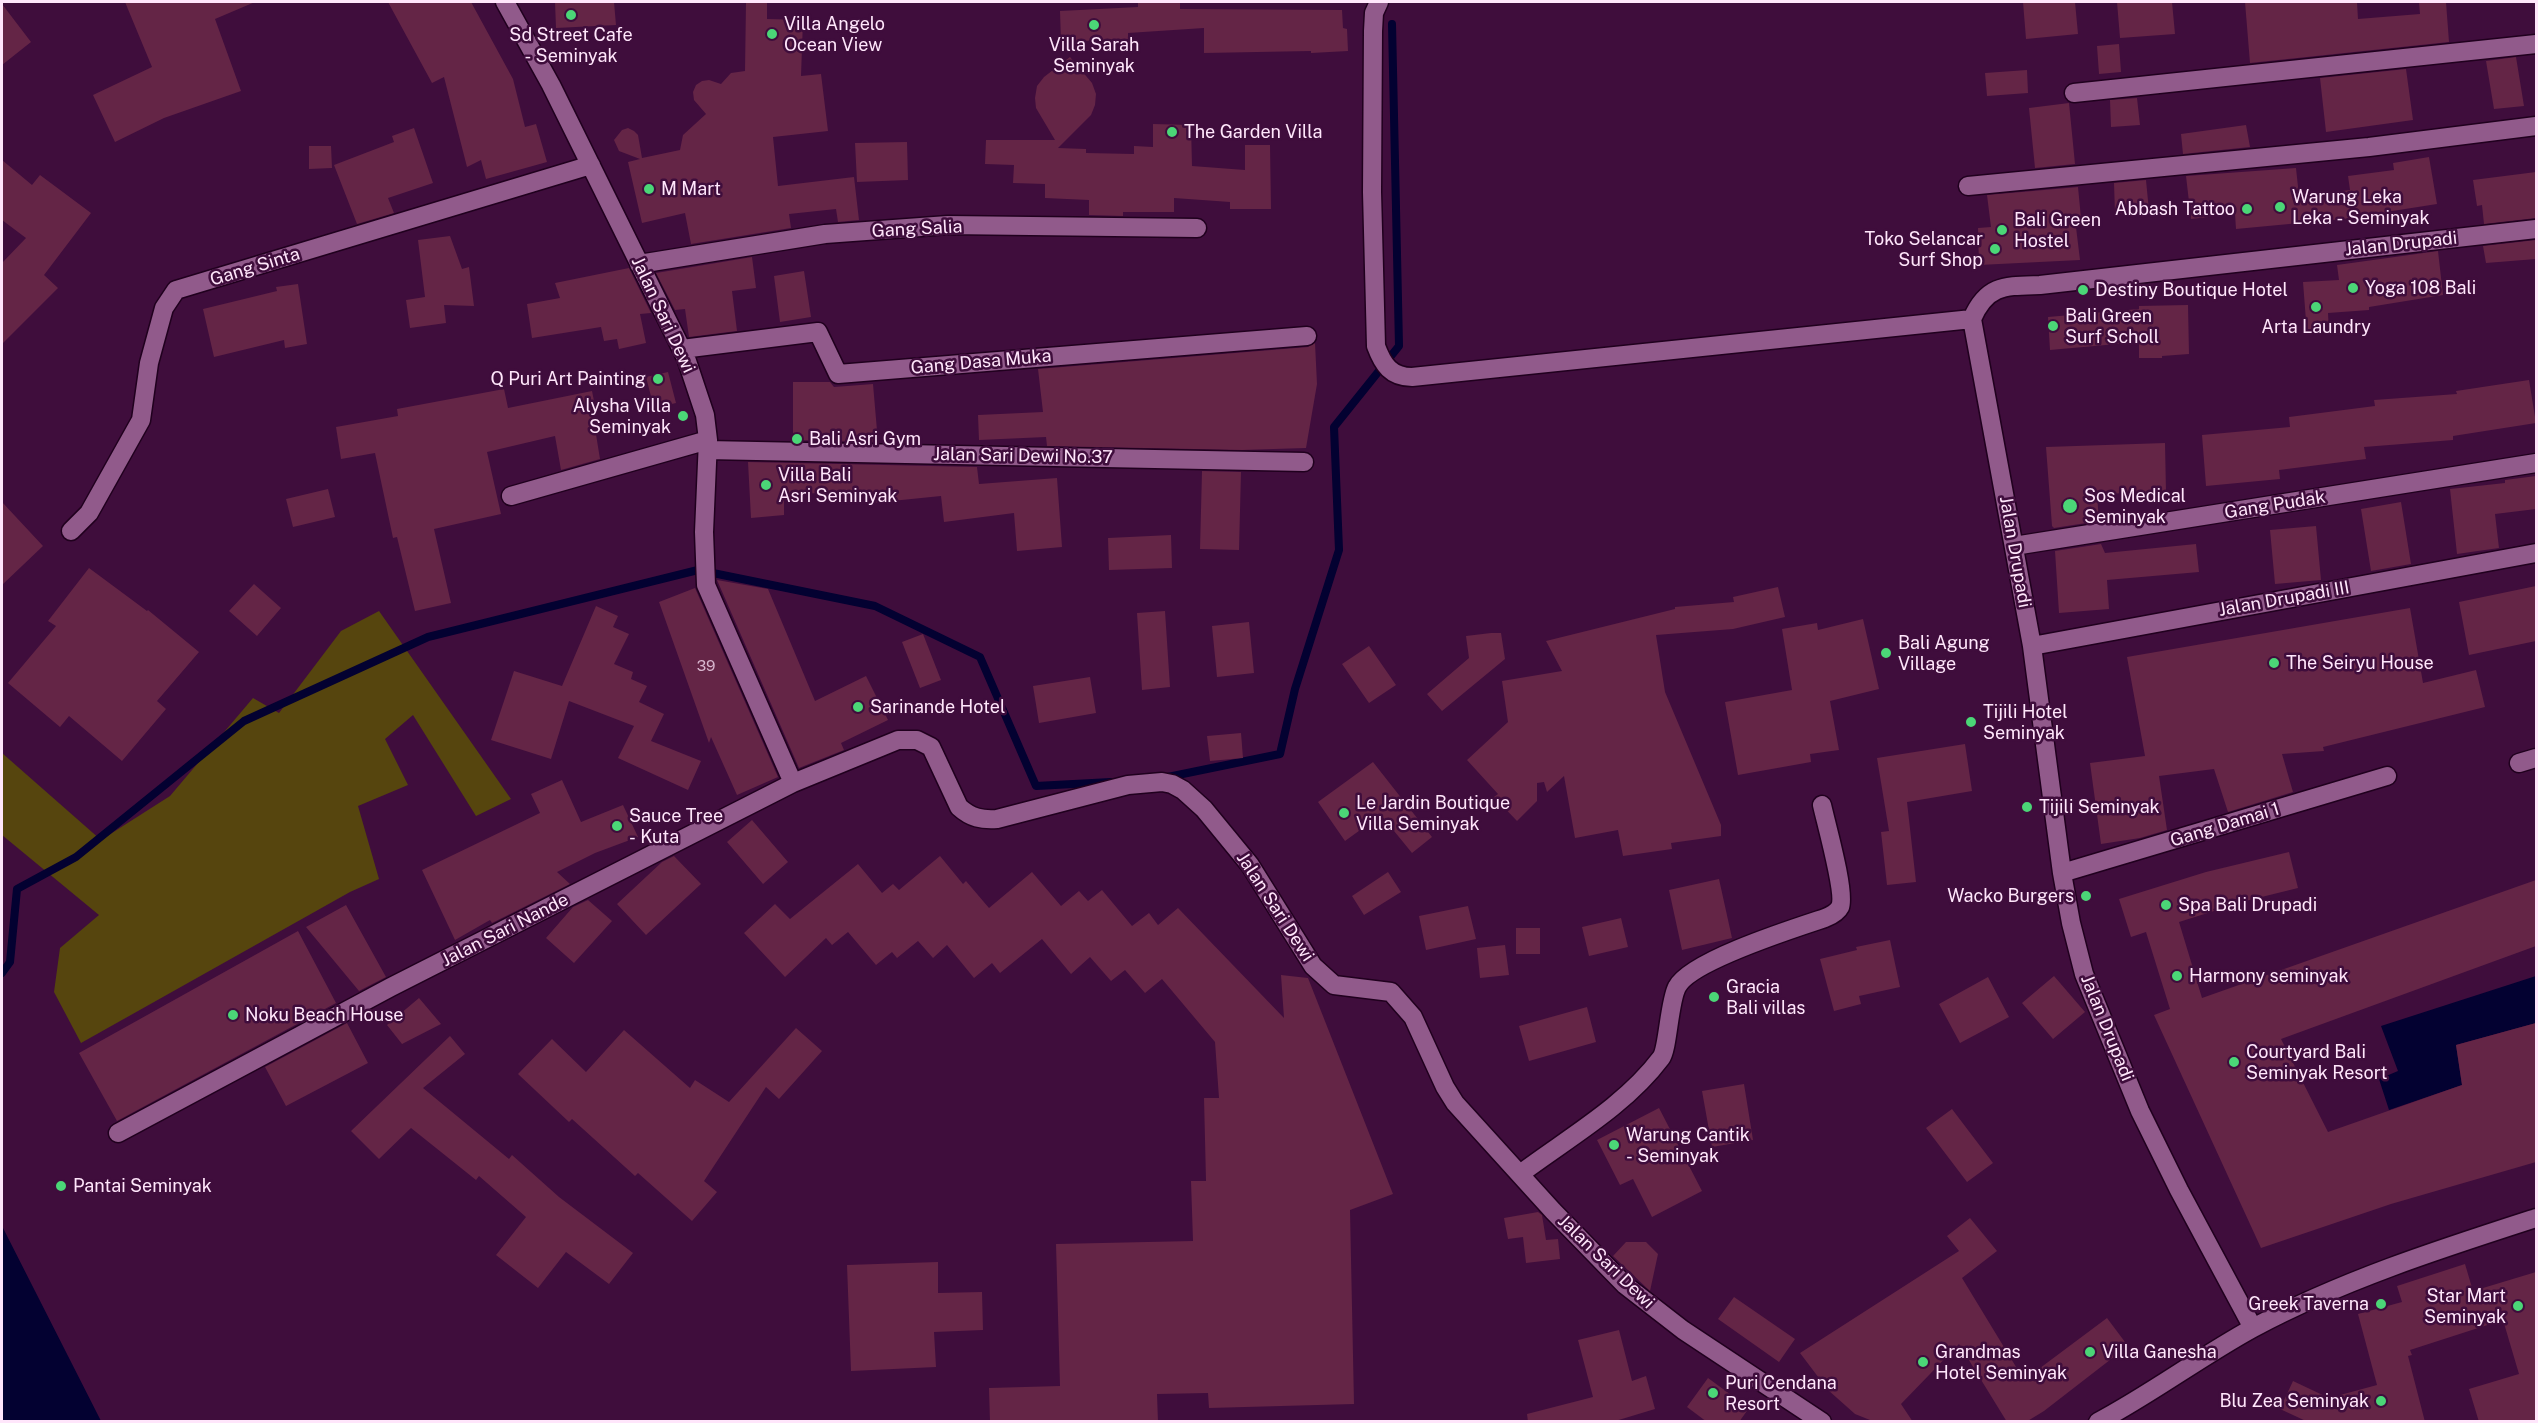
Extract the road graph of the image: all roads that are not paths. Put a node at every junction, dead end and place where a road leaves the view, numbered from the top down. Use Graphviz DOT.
graph roads {
  1 [pos="505,2"];
  2 [pos="1380,2"];
  3 [pos="2536,44"];
  4 [pos="2074,93"];
  5 [pos="2536,126"];
  6 [pos="591,165"];
  7 [pos="1968,186"];
  8 [pos="1197,228"];
  9 [pos="2536,229"];
  10 [pos="639,264"];
  11 [pos="1971,319"];
  12 [pos="1307,336"];
  13 [pos="682,349"];
  14 [pos="707,445"];
  15 [pos="1304,462"];
  16 [pos="2536,463"];
  17 [pos="511,496"];
  18 [pos="70,531"];
  19 [pos="2014,546"];
  20 [pos="2536,553"];
  21 [pos="2032,646"];
  22 [pos="898,740"];
  23 [pos="2536,758"];
  24 [pos="2518,763"];
  25 [pos="2387,776"];
  26 [pos="793,783"];
  27 [pos="1822,806"];
  28 [pos="2062,873"];
  29 [pos="118,1133"];
  30 [pos="1520,1174"];
  31 [pos="2536,1218"];
  32 [pos="2253,1328"];
  33 [pos="1822,1422"];
  34 [pos="2098,1422"];
  1 -- 6 [label="street, Jalan Sari Dewi"];
  2 -- 11 [label="street"];
  3 -- 4 [label="street"];
  5 -- 7 [label="street"];
  6 -- 10 [label="street, Jalan Sari Dewi"];
  6 -- 18 [label="street, Gang Sinta"];
  8 -- 10 [label="street, Gang Salia"];
  9 -- 11 [label="street, Jalan Drupadi"];
  10 -- 13 [label="street, Jalan Sari Dewi"];
  11 -- 19 [label="street, Jalan Drupadi"];
  12 -- 13 [label="street, Gang Dasa Muka"];
  13 -- 14 [label="street, Jalan Sari Dewi"];
  14 -- 15 [label="street, Jalan Sari Dewi No.37"];
  14 -- 17 [label="street, Jalan Sari Dewi No.37"];
  14 -- 26 [label="street, Jalan Sari Dewi"];
  16 -- 19 [label="street, Gang Pudak"];
  19 -- 21 [label="street, Jalan Drupadi"];
  20 -- 21 [label="street, Jalan Drupadi III"];
  21 -- 28 [label="street, Jalan Drupadi"];
  22 -- 26 [label="street, Jalan Sari Nande"];
  22 -- 30 [label="street, Jalan Sari Dewi"];
  23 -- 24 [label="street"];
  25 -- 28 [label="street, Gang Damai 1"];
  26 -- 29 [label="street, Jalan Sari Nande"];
  27 -- 30 [label="street"];
  28 -- 32 [label="street, Jalan Drupadi"];
  30 -- 33 [label="street, Jalan Sari Dewi"];
  31 -- 32 [label="street"];
  32 -- 34 [label="street"];
}
